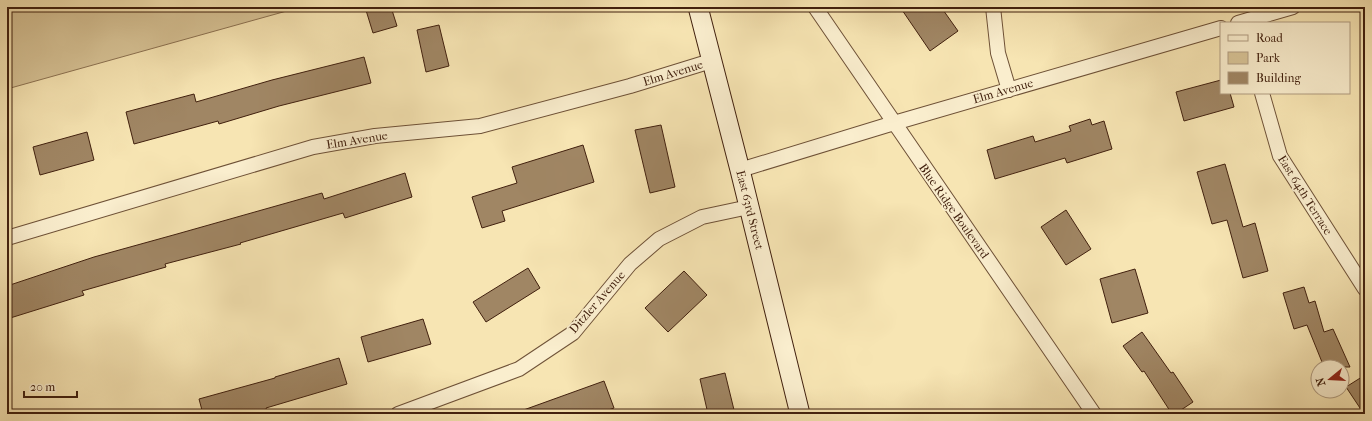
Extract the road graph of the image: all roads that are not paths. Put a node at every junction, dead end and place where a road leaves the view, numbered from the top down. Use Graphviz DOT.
graph roads {
  1 [pos="698,7"];
  2 [pos="815,7"];
  3 [pos="993,7"];
  4 [pos="1293,7"];
  5 [pos="1244,22"];
  6 [pos="1220,28"];
  7 [pos="711,61"];
  8 [pos="1009,90"];
  9 [pos="1262,94"];
  10 [pos="894,123"];
  11 [pos="740,170"];
  12 [pos="749,207"];
  13 [pos="7,238"];
  14 [pos="1365,289"];
  15 [pos="398,414"];
  16 [pos="800,414"];
  17 [pos="1094,414"];
  1 -- 7 [label="main road, East 63rd Street"];
  2 -- 10 [label="street, Blue Ridge Boulevard"];
  3 -- 8 [label="street"];
  4 -- 5 [label="street"];
  6 -- 8 [label="street, Elm Avenue"];
  7 -- 11 [label="main road, East 63rd Street"];
  7 -- 13 [label="street, Elm Avenue"];
  8 -- 10 [label="street, Elm Avenue"];
  9 -- 14 [label="street, East 64th Terrace"];
  10 -- 11 [label="street, Elm Avenue"];
  10 -- 17 [label="street, Blue Ridge Boulevard"];
  11 -- 12 [label="main road, East 63rd Street"];
  12 -- 15 [label="street, Ditzler Avenue"];
  12 -- 16 [label="main road, East 63rd Street"];
}
